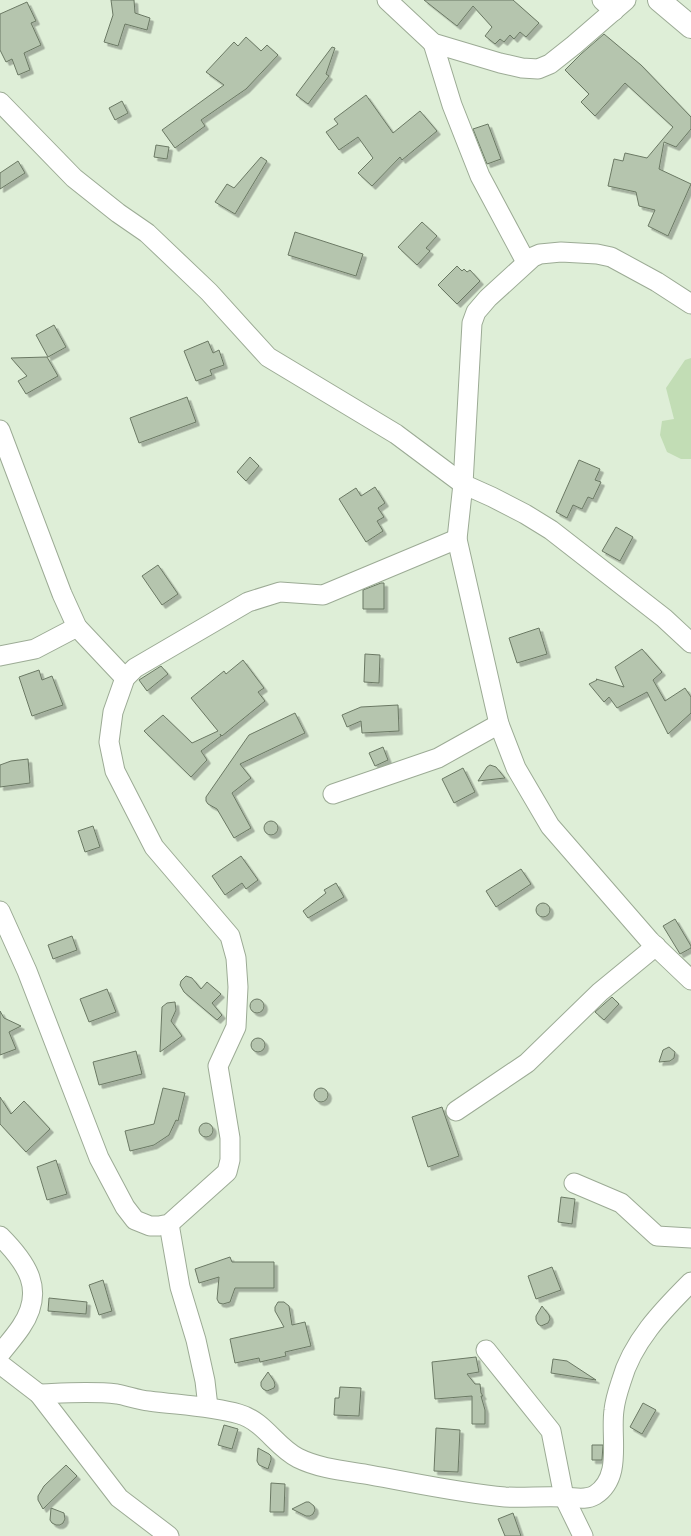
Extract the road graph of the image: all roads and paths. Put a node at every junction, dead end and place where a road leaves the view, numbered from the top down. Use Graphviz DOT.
graph roads {
  1 [pos="387,0"];
  2 [pos="659,0"];
  3 [pos="614,4"];
  4 [pos="691,27"];
  5 [pos="433,43"];
  6 [pos="0,102"];
  7 [pos="526,262"];
  8 [pos="691,304"];
  9 [pos="0,430"];
  10 [pos="463,484"];
  11 [pos="457,539"];
  12 [pos="77,627"];
  13 [pos="691,643"];
  14 [pos="0,656"];
  15 [pos="125,678"];
  16 [pos="499,724"];
  17 [pos="333,794"];
  18 [pos="0,911"];
  19 [pos="656,946"];
  20 [pos="691,980"];
  21 [pos="456,1111"];
  22 [pos="574,1183"];
  23 [pos="169,1224"];
  24 [pos="0,1236"];
  25 [pos="691,1238"];
  26 [pos="691,1282"];
  27 [pos="486,1350"];
  28 [pos="0,1354"];
  29 [pos="0,1364"];
  30 [pos="39,1394"];
  31 [pos="208,1407"];
  32 [pos="564,1497"];
  33 [pos="169,1536"];
  34 [pos="584,1536"];
  1 -- 5 [label="street"];
  2 -- 4 [label="highway"];
  3 -- 5 [label="street"];
  5 -- 7 [label="street"];
  6 -- 10 [label="street"];
  7 -- 8 [label="street"];
  7 -- 10 [label="street"];
  9 -- 12 [label="street"];
  10 -- 11 [label="street"];
  10 -- 13 [label="street"];
  11 -- 15 [label="street"];
  11 -- 16 [label="street"];
  12 -- 14 [label="street"];
  12 -- 15 [label="street"];
  15 -- 23 [label="street"];
  16 -- 17 [label="street"];
  16 -- 19 [label="street"];
  18 -- 23 [label="street"];
  19 -- 20 [label="street"];
  19 -- 21 [label="street"];
  22 -- 25 [label="street"];
  23 -- 31 [label="street"];
  24 -- 28 [label="street"];
  26 -- 32 [label="street"];
  27 -- 32 [label="street"];
  29 -- 30 [label="street"];
  30 -- 31 [label="street"];
  30 -- 33 [label="street"];
  31 -- 32 [label="street"];
  32 -- 34 [label="street"];
}
